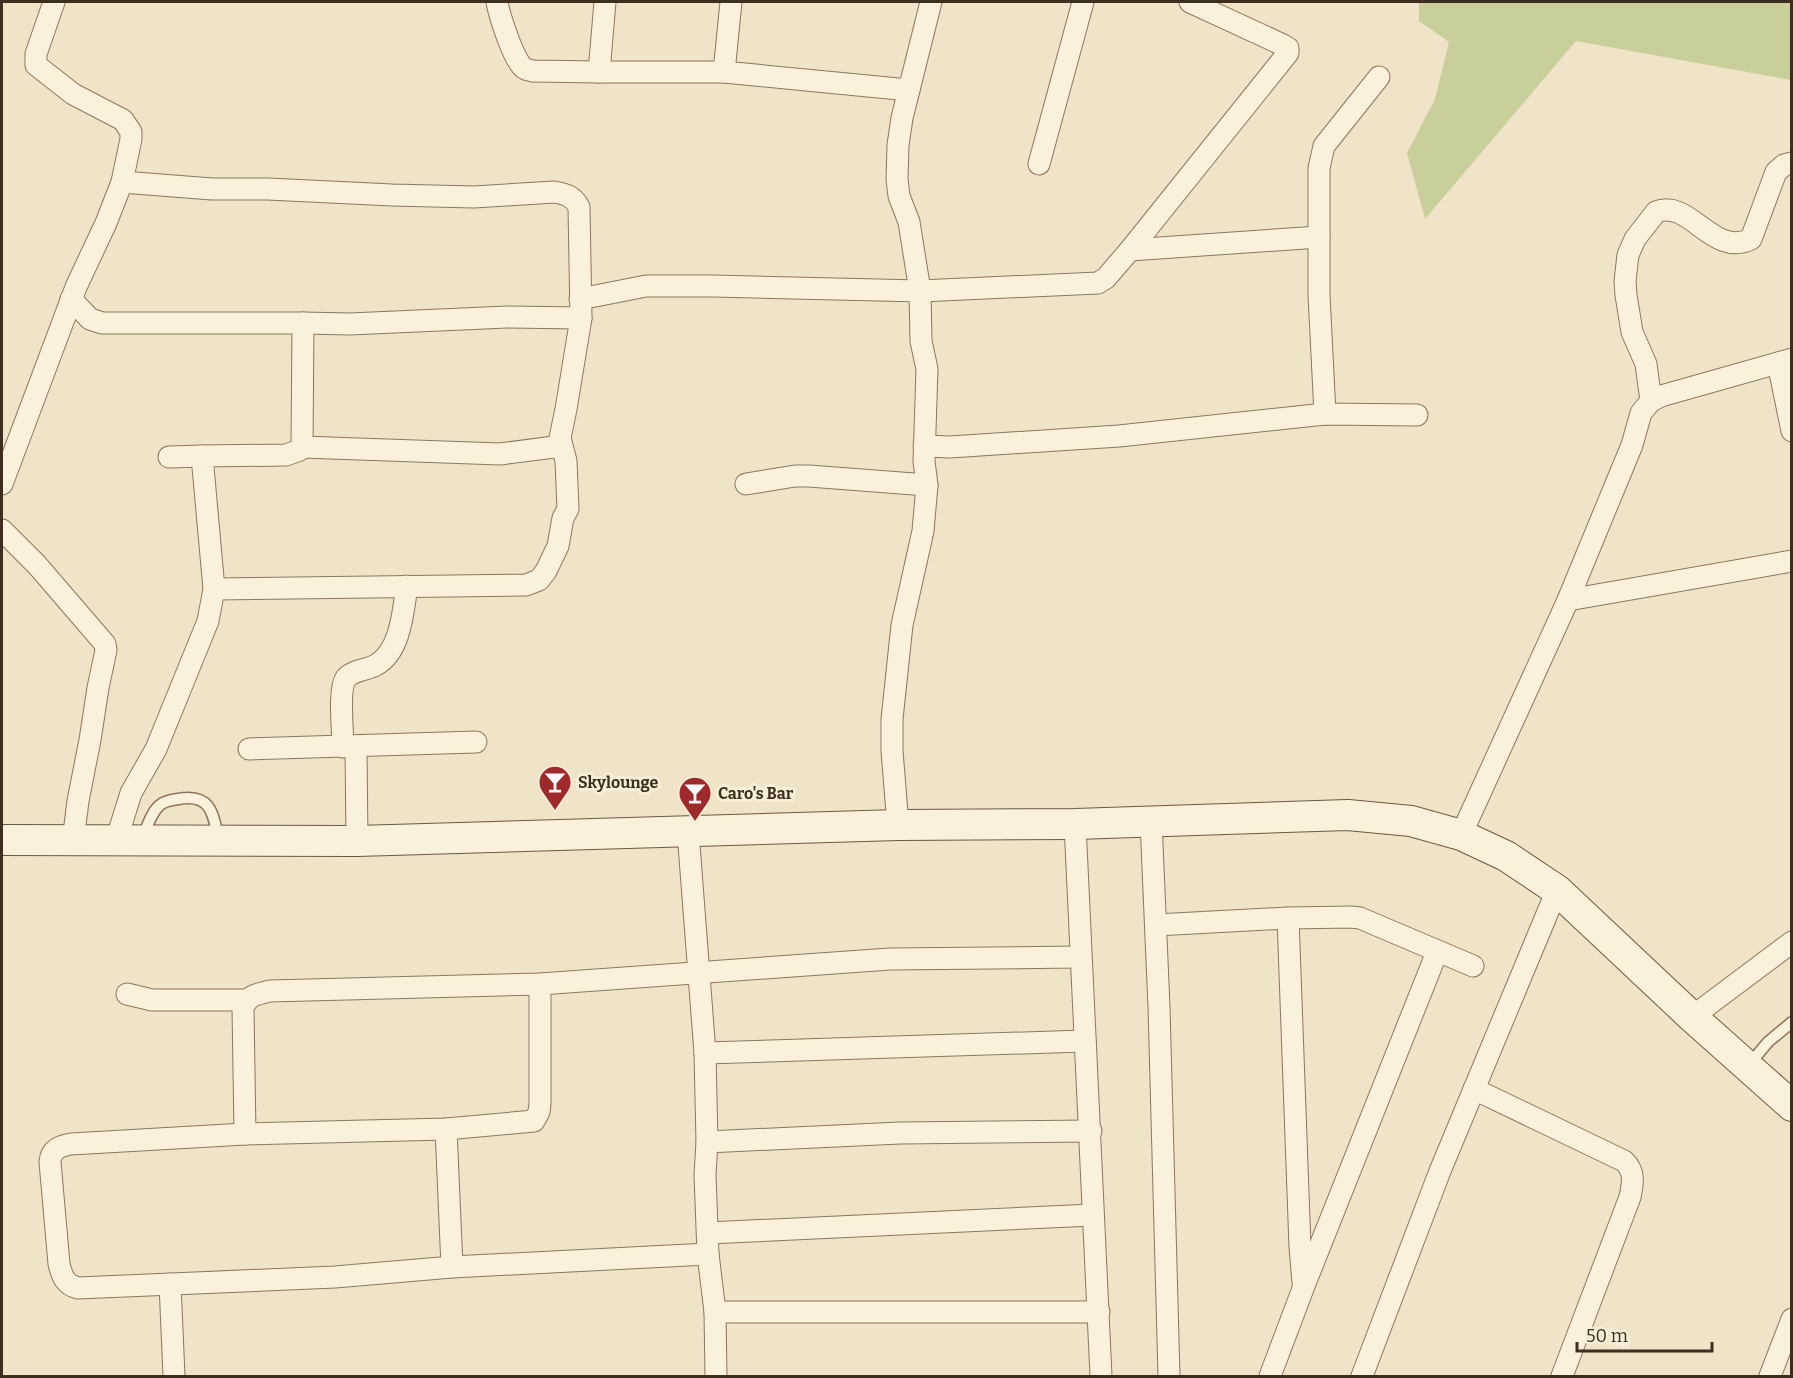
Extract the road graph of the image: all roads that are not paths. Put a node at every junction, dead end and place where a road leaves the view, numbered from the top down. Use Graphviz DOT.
graph roads {
  1 [pos="54,2"];
  2 [pos="497,2"];
  3 [pos="605,2"];
  4 [pos="731,2"];
  5 [pos="931,2"];
  6 [pos="1083,2"];
  7 [pos="1190,2"];
  8 [pos="599,72"];
  9 [pos="724,72"];
  10 [pos="1380,77"];
  11 [pos="909,90"];
  12 [pos="1791,163"];
  13 [pos="1039,164"];
  14 [pos="122,182"];
  15 [pos="1319,237"];
  16 [pos="1130,250"];
  17 [pos="920,291"];
  18 [pos="71,299"];
  19 [pos="580,308"];
  20 [pos="303,323"];
  21 [pos="1785,361"];
  22 [pos="1651,401"];
  23 [pos="1325,414"];
  24 [pos="1417,415"];
  25 [pos="1791,431"];
  26 [pos="562,446"];
  27 [pos="924,446"];
  28 [pos="302,447"];
  29 [pos="202,456"];
  30 [pos="169,457"];
  31 [pos="2,484"];
  32 [pos="746,484"];
  33 [pos="927,485"];
  34 [pos="4,535"];
  35 [pos="1791,561"];
  36 [pos="407,586"];
  37 [pos="214,589"];
  38 [pos="1568,600"];
  39 [pos="476,742"];
  40 [pos="350,747"];
  41 [pos="249,749"];
  42 [pos="1151,821"];
  43 [pos="1075,824"];
  44 [pos="898,825"];
  45 [pos="688,832"];
  46 [pos="1461,835"];
  47 [pos="2,840"];
  48 [pos="73,841"];
  49 [pos="128,841"];
  50 [pos="219,841"];
  51 [pos="357,841"];
  52 [pos="1557,890"];
  53 [pos="1288,918"];
  54 [pos="1156,925"];
  55 [pos="1791,942"];
  56 [pos="1437,952"];
  57 [pos="1080,957"];
  58 [pos="1473,966"];
  59 [pos="698,973"];
  60 [pos="540,984"];
  61 [pos="127,994"];
  62 [pos="246,1000"];
  63 [pos="1692,1017"];
  64 [pos="1791,1022"];
  65 [pos="1085,1041"];
  66 [pos="705,1053"];
  67 [pos="1748,1066"];
  68 [pos="1474,1089"];
  69 [pos="1791,1106"];
  70 [pos="447,1129"];
  71 [pos="1091,1131"];
  72 [pos="245,1134"];
  73 [pos="708,1142"];
  74 [pos="1093,1215"];
  75 [pos="708,1233"];
  76 [pos="708,1254"];
  77 [pos="452,1267"];
  78 [pos="170,1284"];
  79 [pos="1304,1286"];
  80 [pos="715,1312"];
  81 [pos="1099,1312"];
  82 [pos="1791,1318"];
  83 [pos="174,1377"];
  84 [pos="716,1377"];
  85 [pos="1101,1377"];
  86 [pos="1169,1377"];
  87 [pos="1270,1377"];
  88 [pos="1362,1377"];
  89 [pos="1562,1377"];
  90 [pos="1770,1377"];
  1 -- 14 [label="street"];
  2 -- 8 [label="street"];
  3 -- 8 [label="street"];
  4 -- 9 [label="street"];
  5 -- 11 [label="street"];
  6 -- 13 [label="street"];
  7 -- 16 [label="street"];
  8 -- 9 [label="street"];
  9 -- 11 [label="street"];
  10 -- 15 [label="street"];
  11 -- 17 [label="street"];
  12 -- 22 [label="street"];
  14 -- 18 [label="street"];
  14 -- 19 [label="street"];
  15 -- 16 [label="street"];
  15 -- 23 [label="street"];
  16 -- 17 [label="street"];
  17 -- 19 [label="street"];
  17 -- 27 [label="street"];
  18 -- 20 [label="street"];
  18 -- 31 [label="street"];
  19 -- 20 [label="street"];
  19 -- 26 [label="street"];
  20 -- 28 [label="street"];
  21 -- 22 [label="street"];
  21 -- 25 [label="street"];
  22 -- 38 [label="street"];
  23 -- 24 [label="street"];
  23 -- 27 [label="street"];
  26 -- 28 [label="street"];
  26 -- 36 [label="street"];
  27 -- 33 [label="street"];
  28 -- 29 [label="street"];
  29 -- 30 [label="street"];
  29 -- 37 [label="street"];
  32 -- 33 [label="street"];
  33 -- 44 [label="street"];
  34 -- 48 [label="street"];
  35 -- 38 [label="street"];
  36 -- 37 [label="street"];
  36 -- 40 [label="street"];
  37 -- 49 [label="street"];
  38 -- 46 [label="street"];
  39 -- 40 [label="street"];
  40 -- 41 [label="street"];
  40 -- 51 [label="street"];
  42 -- 43 [label="main road"];
  42 -- 46 [label="main road"];
  42 -- 54 [label="street"];
  43 -- 44 [label="main road"];
  43 -- 57 [label="street"];
  44 -- 45 [label="main road"];
  45 -- 51 [label="main road"];
  45 -- 59 [label="street"];
  46 -- 52 [label="main road"];
  47 -- 48 [label="main road"];
  48 -- 49 [label="main road"];
  49 -- 50 [label="main road"];
  49 -- 50 [label="lane"];
  50 -- 51 [label="main road"];
  52 -- 63 [label="main road"];
  52 -- 68 [label="street"];
  53 -- 54 [label="street"];
  53 -- 56 [label="street"];
  53 -- 79 [label="street"];
  54 -- 86 [label="street"];
  55 -- 63 [label="street"];
  56 -- 58 [label="street"];
  56 -- 79 [label="street"];
  57 -- 59 [label="street"];
  57 -- 65 [label="street"];
  59 -- 60 [label="street"];
  59 -- 66 [label="street"];
  60 -- 62 [label="street"];
  60 -- 70 [label="street"];
  61 -- 62 [label="street"];
  62 -- 72 [label="street"];
  63 -- 67 [label="main road"];
  64 -- 67 [label="lane"];
  65 -- 66 [label="street"];
  65 -- 71 [label="street"];
  66 -- 73 [label="street"];
  67 -- 69 [label="main road"];
  68 -- 88 [label="street"];
  68 -- 89 [label="street"];
  70 -- 72 [label="street"];
  70 -- 77 [label="street"];
  71 -- 73 [label="street"];
  71 -- 74 [label="street"];
  72 -- 78 [label="street"];
  73 -- 75 [label="street"];
  74 -- 75 [label="street"];
  74 -- 81 [label="street"];
  75 -- 76 [label="street"];
  76 -- 77 [label="street"];
  76 -- 80 [label="street"];
  77 -- 78 [label="street"];
  78 -- 83 [label="street"];
  79 -- 87 [label="street"];
  80 -- 81 [label="street"];
  80 -- 84 [label="street"];
  81 -- 85 [label="street"];
  82 -- 90 [label="street"];
}
